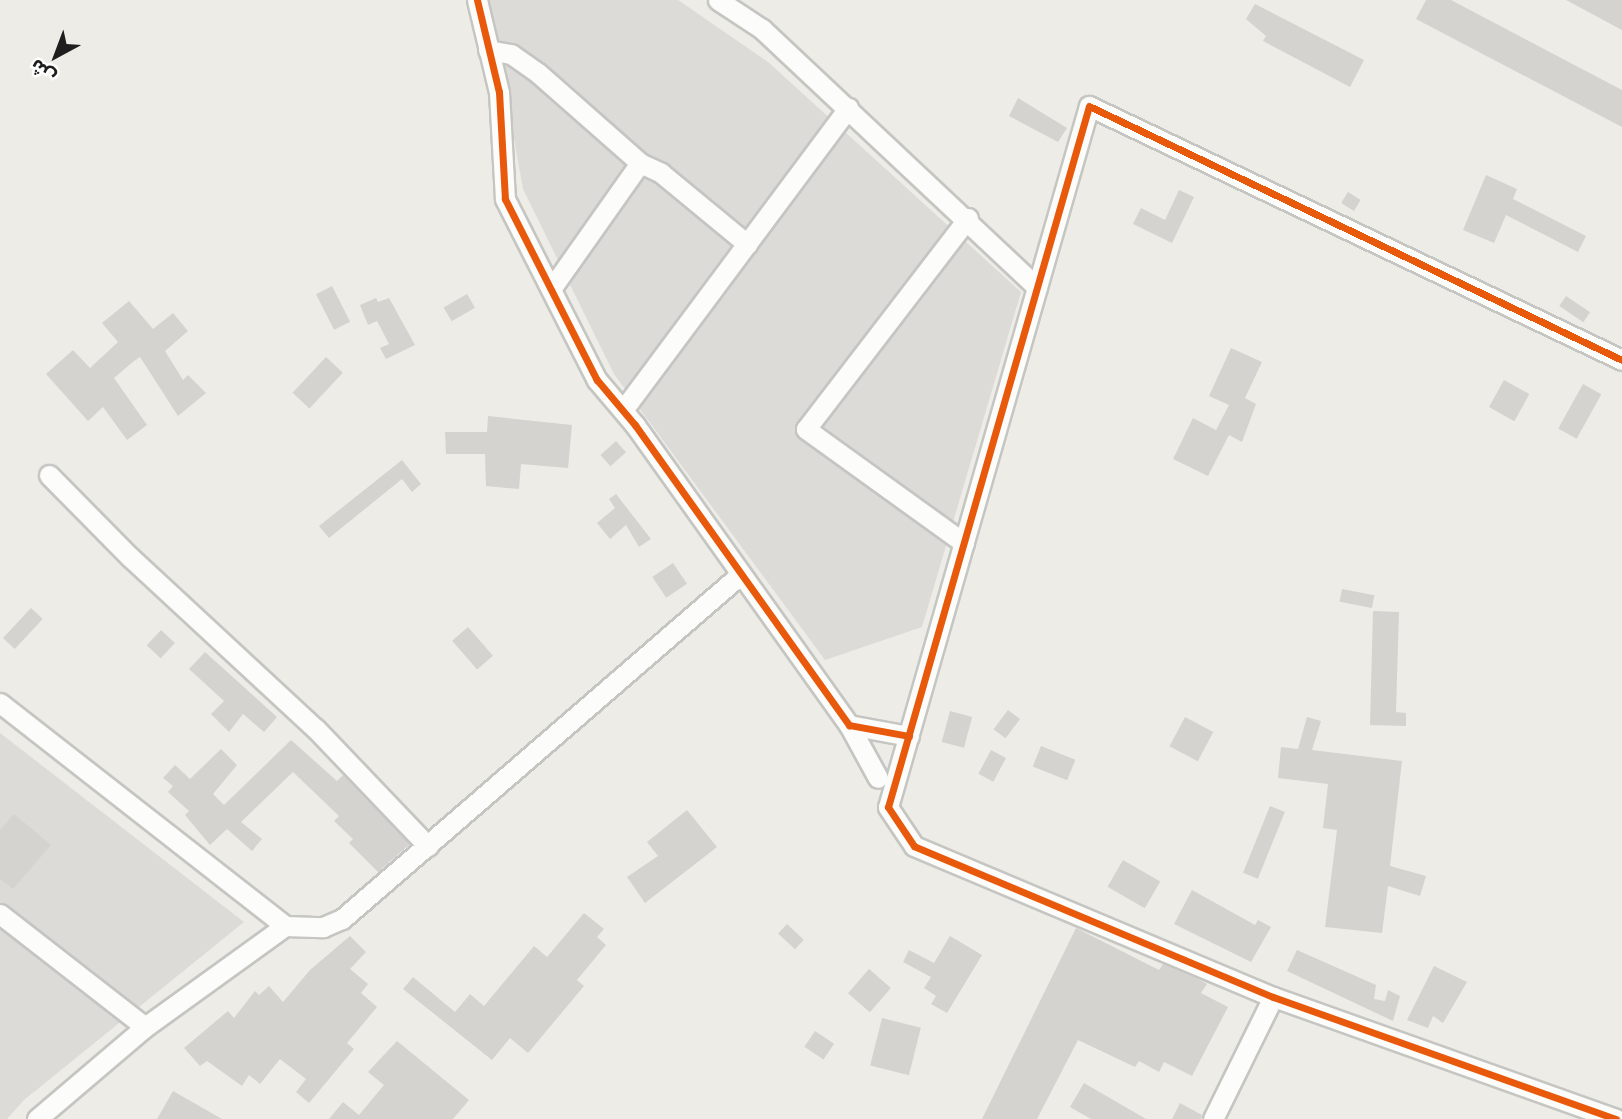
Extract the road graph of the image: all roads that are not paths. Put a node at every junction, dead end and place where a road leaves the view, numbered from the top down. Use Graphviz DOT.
graph roads {
  1 [pos="477,0"];
  2 [pos="718,0"];
  3 [pos="488,50"];
  4 [pos="848,108"];
  5 [pos="640,163"];
  6 [pos="968,218"];
  7 [pos="747,244"];
  8 [pos="1038,286"];
  9 [pos="551,289"];
  10 [pos="1622,360"];
  11 [pos="623,410"];
  12 [pos="50,475"];
  13 [pos="964,543"];
  14 [pos="741,575"];
  15 [pos="0,703"];
  16 [pos="849,725"];
  17 [pos="909,736"];
  18 [pos="878,778"];
  19 [pos="428,846"];
  20 [pos="0,914"];
  21 [pos="285,926"];
  22 [pos="1273,997"];
  23 [pos="145,1027"];
  24 [pos="39,1118"];
  25 [pos="1213,1119"];
  26 [pos="1616,1119"];
  1 -- 3 [label="street"];
  2 -- 4 [label="street"];
  3 -- 5 [label="street"];
  3 -- 9 [label="street"];
  4 -- 6 [label="street"];
  4 -- 7 [label="street"];
  5 -- 7 [label="street"];
  5 -- 9 [label="street"];
  6 -- 8 [label="street"];
  6 -- 13 [label="street"];
  7 -- 11 [label="street"];
  8 -- 10 [label="street"];
  8 -- 13 [label="street"];
  9 -- 11 [label="street"];
  11 -- 14 [label="street"];
  12 -- 19 [label="street"];
  13 -- 17 [label="street"];
  14 -- 16 [label="street"];
  14 -- 19 [label="street"];
  15 -- 21 [label="street"];
  16 -- 17 [label="street"];
  16 -- 18 [label="street"];
  17 -- 22 [label="street"];
  19 -- 21 [label="street"];
  20 -- 23 [label="street"];
  21 -- 23 [label="street"];
  22 -- 25 [label="street"];
  22 -- 26 [label="street"];
  23 -- 24 [label="street"];
}
